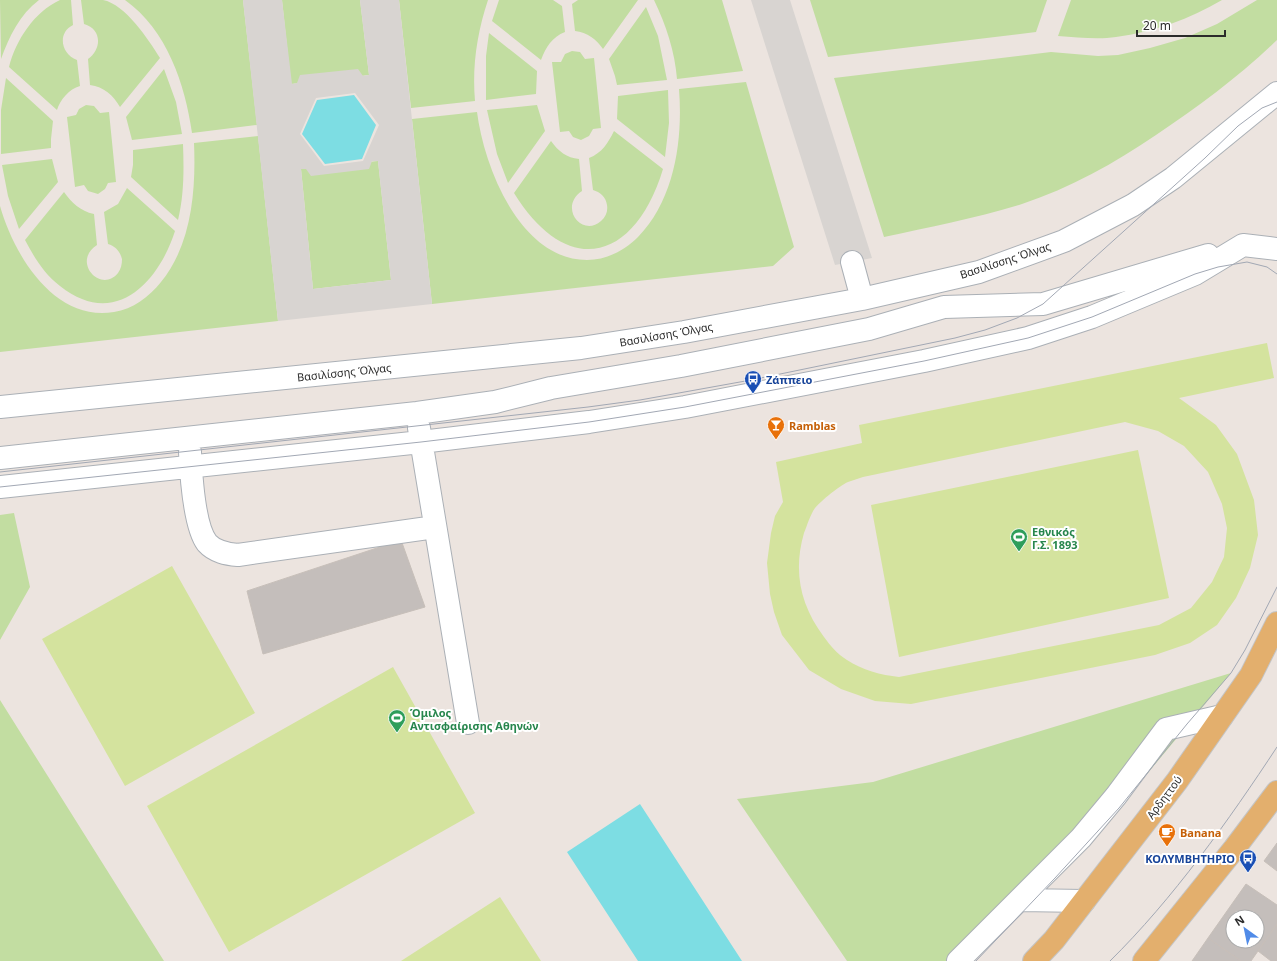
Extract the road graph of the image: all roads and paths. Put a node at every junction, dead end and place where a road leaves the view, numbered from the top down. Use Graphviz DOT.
graph roads {
  1 [pos="1277,93"];
  2 [pos="1243,245"];
  3 [pos="1277,248"];
  4 [pos="852,262"];
  5 [pos="862,299"];
  6 [pos="0,407"];
  7 [pos="417,413"];
  8 [pos="189,438"];
  9 [pos="421,442"];
  10 [pos="0,458"];
  11 [pos="191,467"];
  12 [pos="0,486"];
  13 [pos="435,527"];
  14 [pos="1277,623"];
  15 [pos="1222,716"];
  16 [pos="468,723"];
  17 [pos="1277,792"];
  18 [pos="1020,900"];
  19 [pos="1084,901"];
  20 [pos="958,961"];
  21 [pos="1034,961"];
  22 [pos="1144,961"];
  1 -- 5 [label="street, Βασιλίσσης Όλγας"];
  2 -- 3 [label="street"];
  2 -- 7 [label="street"];
  2 -- 9 [label="street"];
  4 -- 5 [label="street"];
  5 -- 6 [label="street, Βασιλίσσης Όλγας"];
  7 -- 8 [label="street"];
  7 -- 9 [label="street"];
  8 -- 10 [label="street"];
  8 -- 11 [label="street"];
  9 -- 11 [label="street"];
  9 -- 13 [label="street"];
  11 -- 12 [label="street"];
  11 -- 13 [label="street"];
  13 -- 16 [label="street"];
  14 -- 15 [label="main road, Αρδηττού"];
  15 -- 18 [label="street"];
  15 -- 19 [label="main road, Αρδηττού"];
  17 -- 22 [label="main road"];
  18 -- 19 [label="street"];
  18 -- 20 [label="street"];
  19 -- 21 [label="main road, Αρδηττού"];
}
